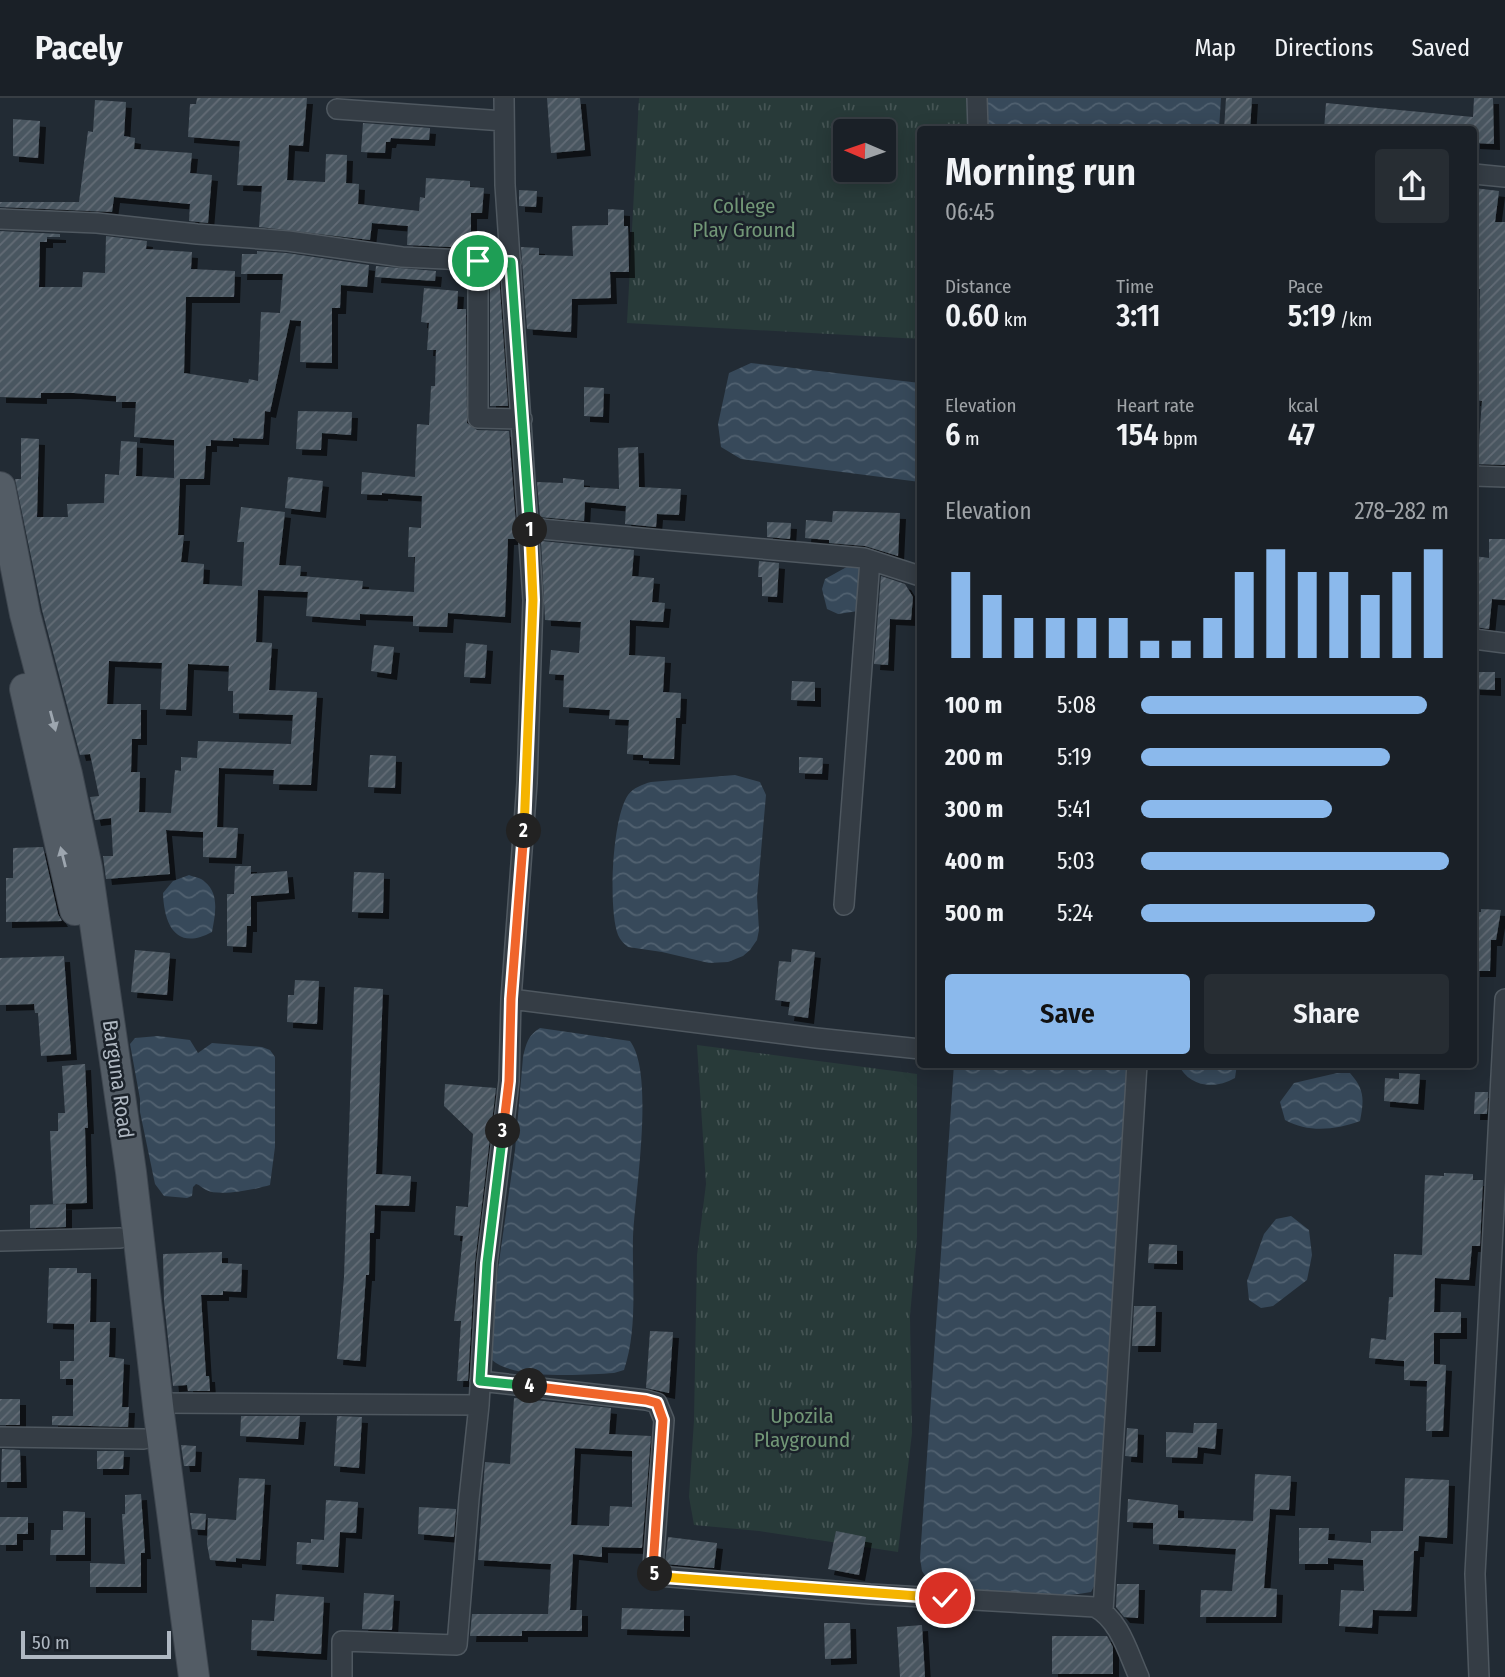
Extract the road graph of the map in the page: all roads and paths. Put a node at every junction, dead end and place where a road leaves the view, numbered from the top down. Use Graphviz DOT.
graph roads {
  1 [pos="504,98"];
  2 [pos="977,98"];
  3 [pos="419,106"];
  4 [pos="337,109"];
  5 [pos="504,121"];
  6 [pos="978,126"];
  7 [pos="1477,174"];
  8 [pos="1505,177"];
  9 [pos="0,219"];
  10 [pos="478,261"];
  11 [pos="511,262"];
  12 [pos="522,419"];
  13 [pos="1477,476"];
  14 [pos="1505,477"];
  15 [pos="0,487"];
  16 [pos="530,528"];
  17 [pos="870,560"];
  18 [pos="917,575"];
  19 [pos="0,578"];
  20 [pos="1477,639"];
  21 [pos="1505,643"];
  22 [pos="844,905"];
  23 [pos="511,999"];
  24 [pos="1505,999"];
  25 [pos="917,1049"];
  26 [pos="1136,1068"];
  27 [pos="1503,1084"];
  28 [pos="120,1238"];
  29 [pos="0,1241"];
  30 [pos="480,1381"];
  31 [pos="158,1403"];
  32 [pos="479,1405"];
  33 [pos="0,1437"];
  34 [pos="144,1439"];
  35 [pos="1103,1611"];
  36 [pos="174,1677"];
  37 [pos="194,1677"];
  38 [pos="342,1677"];
  39 [pos="1139,1677"];
  40 [pos="1479,1677"];
  1 -- 5 [label="street"];
  2 -- 6 [label="street"];
  3 -- 4 [label="street"];
  3 -- 5 [label="street"];
  5 -- 11 [label="street"];
  7 -- 8 [label="street"];
  9 -- 10 [label="street"];
  10 -- 11 [label="street"];
  10 -- 12 [label="street"];
  11 -- 12 [label="street"];
  12 -- 16 [label="street"];
  13 -- 14 [label="street"];
  15 -- 31 [label="main road, Barguna Road, one-way"];
  16 -- 17 [label="street"];
  16 -- 23 [label="street"];
  17 -- 18 [label="street"];
  17 -- 22 [label="street"];
  28 -- 19 [label="main road, Barguna Road, one-way"];
  20 -- 21 [label="street"];
  23 -- 25 [label="street"];
  23 -- 30 [label="street"];
  24 -- 27 [label="street"];
  26 -- 35 [label="street"];
  27 -- 40 [label="street"];
  28 -- 29 [label="street"];
  28 -- 34 [label="main road, Barguna Road"];
  30 -- 32 [label="street"];
  30 -- 35 [label="street"];
  31 -- 32 [label="street"];
  31 -- 37 [label="main road, Barguna Road"];
  32 -- 38 [label="street"];
  33 -- 34 [label="street"];
  34 -- 36 [label="main road, Barguna Road"];
  35 -- 39 [label="street"];
}
